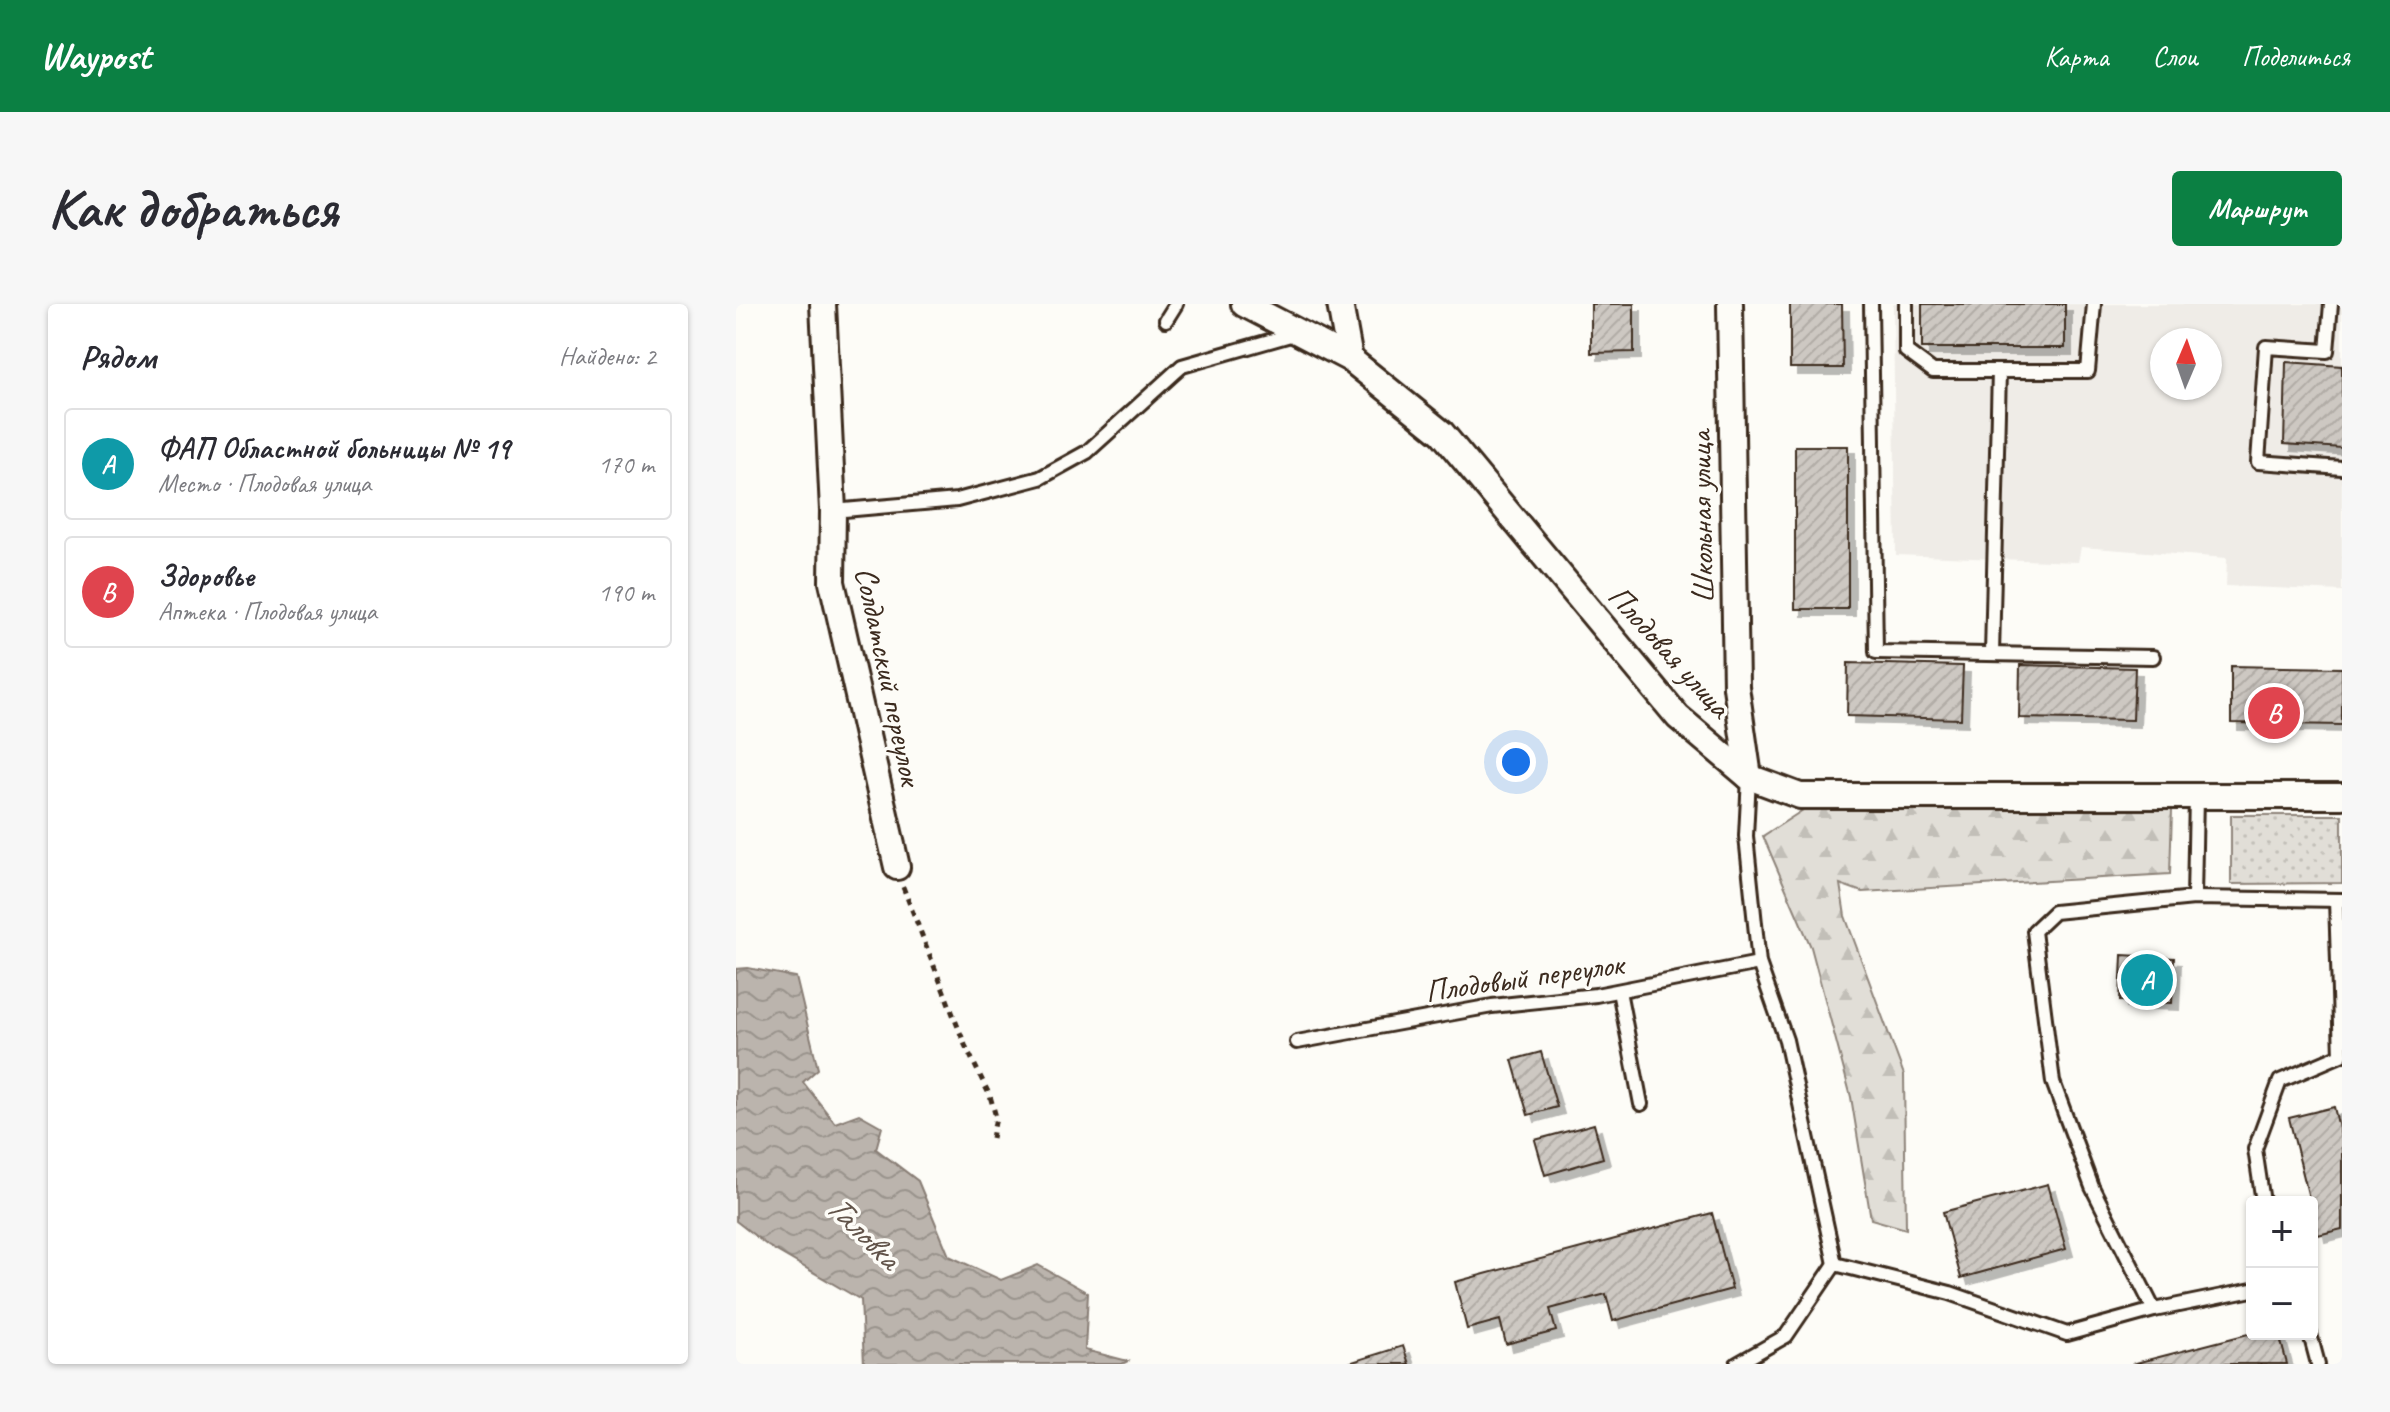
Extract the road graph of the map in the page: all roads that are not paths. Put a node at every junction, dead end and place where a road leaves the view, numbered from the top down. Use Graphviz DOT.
graph roads {
  1 [pos="823,304"];
  2 [pos="1176,304"];
  3 [pos="1244,304"];
  4 [pos="1340,304"];
  5 [pos="1730,304"];
  6 [pos="1871,304"];
  7 [pos="1906,304"];
  8 [pos="2094,304"];
  9 [pos="2331,304"];
  10 [pos="1166,320"];
  11 [pos="1298,332"];
  12 [pos="1350,359"];
  13 [pos="1999,371"];
  14 [pos="2342,468"];
  15 [pos="833,511"];
  16 [pos="1992,654"];
  17 [pos="2153,657"];
  18 [pos="1749,777"];
  19 [pos="2196,796"];
  20 [pos="2342,796"];
  21 [pos="897,867"];
  22 [pos="2194,898"];
  23 [pos="2339,900"];
  24 [pos="1759,963"];
  25 [pos="1619,991"];
  26 [pos="1297,1042"];
  27 [pos="1641,1104"];
  28 [pos="2262,1196"];
  29 [pos="1835,1264"];
  30 [pos="2246,1291"];
  31 [pos="2154,1310"];
  32 [pos="2312,1340"];
  33 [pos="1737,1364"];
  34 [pos="2318,1364"];
  1 -- 15 [label="street, Солдатский переулок"];
  2 -- 10 [label="lane"];
  3 -- 11 [label="street, Плодовая улица"];
  4 -- 12 [label="street"];
  5 -- 18 [label="street, Школьная улица"];
  6 -- 16 [label="lane"];
  7 -- 13 [label="lane"];
  8 -- 13 [label="lane"];
  9 -- 14 [label="lane"];
  11 -- 12 [label="street, Плодовая улица"];
  11 -- 15 [label="lane"];
  12 -- 18 [label="street, Плодовая улица"];
  13 -- 16 [label="lane"];
  15 -- 21 [label="street, Солдатский переулок"];
  16 -- 17 [label="lane"];
  18 -- 19 [label="street, Плодовая улица"];
  18 -- 24 [label="lane"];
  19 -- 20 [label="street, Плодовая улица"];
  19 -- 22 [label="lane"];
  22 -- 23 [label="lane"];
  22 -- 31 [label="lane"];
  23 -- 28 [label="lane"];
  24 -- 25 [label="lane, Плодовый переулок"];
  24 -- 29 [label="lane"];
  25 -- 26 [label="lane, Плодовый переулок"];
  25 -- 27 [label="lane"];
  29 -- 31 [label="lane"];
  29 -- 33 [label="lane"];
  30 -- 31 [label="lane"];
  32 -- 34 [label="lane"];
}
